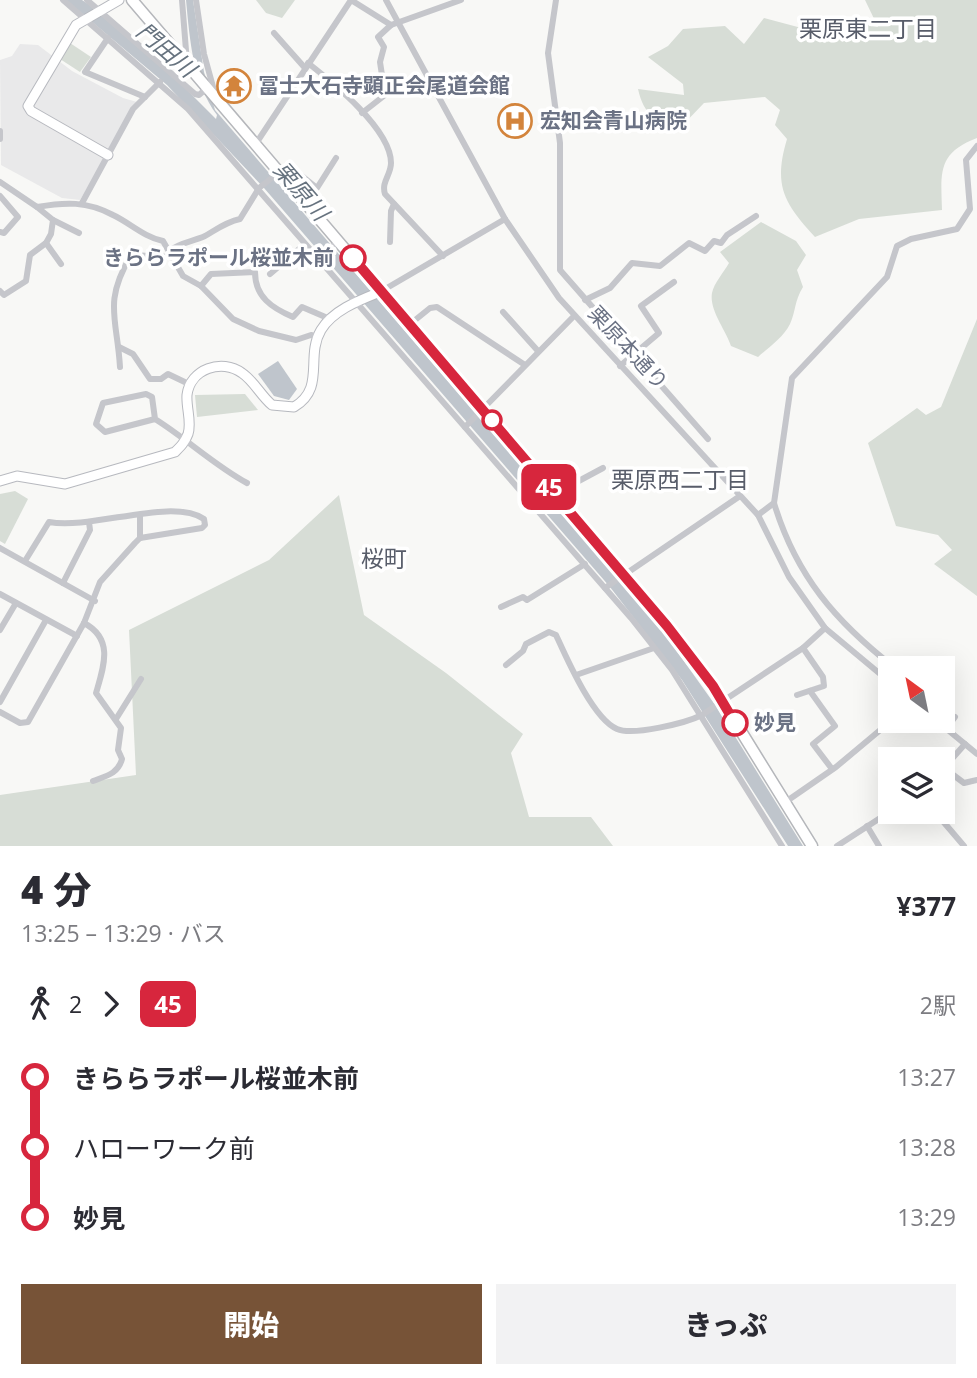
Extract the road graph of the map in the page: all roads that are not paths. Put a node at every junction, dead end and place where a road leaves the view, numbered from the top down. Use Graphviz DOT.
graph roads {
  1 [pos="63,0"];
  2 [pos="87,0"];
  3 [pos="119,0"];
  4 [pos="132,0"];
  5 [pos="182,0"];
  6 [pos="196,0"];
  7 [pos="386,0"];
  8 [pos="461,0"];
  9 [pos="556,0"];
  10 [pos="99,12"];
  11 [pos="85,17"];
  12 [pos="399,23"];
  13 [pos="391,25"];
  14 [pos="274,33"];
  15 [pos="108,38"];
  16 [pos="187,63"];
  17 [pos="306,66"];
  18 [pos="160,82"];
  19 [pos="209,92"];
  20 [pos="145,97"];
  21 [pos="362,113"];
  22 [pos="0,131"];
  23 [pos="0,139"];
  24 [pos="255,145"];
  25 [pos="977,146"];
  26 [pos="108,155"];
  27 [pos="336,158"];
  28 [pos="276,174"];
  29 [pos="0,182"];
  30 [pos="288,184"];
  31 [pos="260,187"];
  32 [pos="0,196"];
  33 [pos="82,203"];
  34 [pos="394,204"];
  35 [pos="37,207"];
  36 [pos="756,216"];
  37 [pos="505,219"];
  38 [pos="53,220"];
  39 [pos="0,232"];
  40 [pos="79,233"];
  41 [pos="390,242"];
  42 [pos="46,243"];
  43 [pos="337,243"];
  44 [pos="305,244"];
  45 [pos="170,254"];
  46 [pos="320,256"];
  47 [pos="443,256"];
  48 [pos="61,264"];
  49 [pos="270,274"];
  50 [pos="563,274"];
  51 [pos="674,282"];
  52 [pos="548,284"];
  53 [pos="201,286"];
  54 [pos="0,291"];
  55 [pos="377,293"];
  56 [pos="585,300"];
  57 [pos="360,302"];
  58 [pos="503,312"];
  59 [pos="574,316"];
  60 [pos="330,319"];
  61 [pos="409,325"];
  62 [pos="318,337"];
  63 [pos="119,347"];
  64 [pos="538,351"];
  65 [pos="634,353"];
  66 [pos="525,365"];
  67 [pos="620,366"];
  68 [pos="120,367"];
  69 [pos="191,384"];
  70 [pos="481,413"];
  71 [pos="155,419"];
  72 [pos="467,426"];
  73 [pos="186,438"];
  74 [pos="708,439"];
  75 [pos="603,468"];
  76 [pos="0,481"];
  77 [pos="247,483"];
  78 [pos="551,490"];
  79 [pos="740,496"];
  80 [pos="774,503"];
  81 [pos="140,515"];
  82 [pos="758,515"];
  83 [pos="89,522"];
  84 [pos="140,538"];
  85 [pos="0,548"];
  86 [pos="25,561"];
  87 [pos="585,564"];
  88 [pos="621,575"];
  89 [pos="63,583"];
  90 [pos="606,587"];
  91 [pos="0,594"];
  92 [pos="95,601"];
  93 [pos="16,603"];
  94 [pos="501,607"];
  95 [pos="46,620"];
  96 [pos="84,623"];
  97 [pos="825,628"];
  98 [pos="0,630"];
  99 [pos="77,636"];
  100 [pos="654,648"];
  101 [pos="803,648"];
  102 [pos="879,656"];
  103 [pos="506,665"];
  104 [pos="878,672"];
  105 [pos="576,675"];
  106 [pos="141,679"];
  107 [pos="810,691"];
  108 [pos="797,695"];
  109 [pos="0,702"];
  110 [pos="719,704"];
  111 [pos="0,712"];
  112 [pos="704,714"];
  113 [pos="116,719"];
  114 [pos="878,732"];
  115 [pos="951,733"];
  116 [pos="965,744"];
  117 [pos="977,754"];
  118 [pos="955,755"];
  119 [pos="832,769"];
  120 [pos="955,776"];
  121 [pos="977,780"];
  122 [pos="93,781"];
  123 [pos="785,803"];
  124 [pos="878,820"];
  125 [pos="946,824"];
  126 [pos="867,827"];
  127 [pos="782,846"];
  128 [pos="812,846"];
  129 [pos="837,846"];
  130 [pos="879,846"];
  131 [pos="964,846"];
  1 -- 11 [label="street"];
  2 -- 10 [label="street"];
  3 -- 10 [label="street"];
  4 -- 16 [label="highway"];
  5 -- 16 [label="street"];
  6 -- 19 [label="street"];
  7 -- 12 [label="street, 栗原本通り"];
  8 -- 12 [label="street"];
  9 -- 50 [label="street"];
  10 -- 11 [label="street"];
  10 -- 19 [label="street"];
  11 -- 15 [label="street"];
  11 -- 26 [label="street"];
  12 -- 13 [label="street"];
  12 -- 37 [label="street, 栗原本通り"];
  13 -- 17 [label="street"];
  13 -- 21 [label="street"];
  14 -- 17 [label="street"];
  15 -- 18 [label="street"];
  15 -- 20 [label="street"];
  16 -- 19 [label="highway"];
  17 -- 21 [label="street"];
  17 -- 24 [label="street"];
  18 -- 20 [label="street"];
  18 -- 31 [label="street"];
  19 -- 24 [label="highway"];
  20 -- 26 [label="street"];
  21 -- 34 [label="street"];
  22 -- 23 [label="street"];
  24 -- 28 [label="highway"];
  25 -- 80 [label="street"];
  26 -- 33 [label="street"];
  27 -- 30 [label="street"];
  28 -- 30 [label="highway"];
  28 -- 31 [label="street"];
  29 -- 35 [label="street"];
  30 -- 43 [label="highway"];
  31 -- 44 [label="street"];
  31 -- 45 [label="street"];
  32 -- 39 [label="street"];
  33 -- 35 [label="street"];
  33 -- 45 [label="street"];
  34 -- 41 [label="street"];
  34 -- 47 [label="street"];
  35 -- 38 [label="street"];
  36 -- 56 [label="street"];
  37 -- 47 [label="street"];
  37 -- 52 [label="street, 栗原本通り"];
  38 -- 40 [label="street"];
  38 -- 42 [label="street"];
  42 -- 48 [label="street"];
  42 -- 54 [label="street"];
  43 -- 46 [label="street"];
  43 -- 55 [label="highway"];
  44 -- 46 [label="street"];
  44 -- 49 [label="street"];
  45 -- 53 [label="street"];
  45 -- 63 [label="street"];
  46 -- 57 [label="street"];
  47 -- 55 [label="street"];
  50 -- 52 [label="street"];
  50 -- 56 [label="street"];
  51 -- 65 [label="street"];
  52 -- 59 [label="street, 栗原本通り"];
  53 -- 60 [label="street"];
  53 -- 62 [label="street"];
  55 -- 57 [label="street"];
  55 -- 61 [label="highway"];
  56 -- 65 [label="street"];
  57 -- 60 [label="street"];
  57 -- 72 [label="street"];
  58 -- 64 [label="street"];
  59 -- 64 [label="street"];
  59 -- 67 [label="street, 栗原本通り"];
  60 -- 62 [label="street"];
  61 -- 66 [label="street"];
  61 -- 70 [label="highway"];
  62 -- 69 [label="street"];
  63 -- 68 [label="street"];
  63 -- 69 [label="street"];
  64 -- 66 [label="street"];
  65 -- 67 [label="street"];
  65 -- 74 [label="street"];
  66 -- 70 [label="street"];
  67 -- 79 [label="street, 栗原本通り"];
  69 -- 73 [label="street"];
  70 -- 72 [label="street"];
  70 -- 78 [label="highway"];
  71 -- 71 [label="street"];
  71 -- 73 [label="street"];
  72 -- 87 [label="street"];
  73 -- 76 [label="street"];
  73 -- 77 [label="street"];
  75 -- 78 [label="street"];
  78 -- 88 [label="highway"];
  79 -- 82 [label="street, 栗原本通り"];
  79 -- 88 [label="street"];
  80 -- 82 [label="street"];
  80 -- 102 [label="street"];
  81 -- 83 [label="street"];
  81 -- 84 [label="street"];
  81 -- 84 [label="street"];
  82 -- 97 [label="street, 栗原本通り"];
  83 -- 86 [label="street"];
  83 -- 89 [label="street"];
  84 -- 92 [label="street"];
  85 -- 86 [label="street"];
  86 -- 89 [label="street"];
  87 -- 90 [label="street"];
  87 -- 94 [label="street"];
  88 -- 90 [label="street"];
  88 -- 110 [label="highway"];
  89 -- 92 [label="street"];
  90 -- 100 [label="street"];
  91 -- 93 [label="street"];
  92 -- 96 [label="street"];
  93 -- 95 [label="street"];
  93 -- 98 [label="street"];
  95 -- 99 [label="street"];
  95 -- 109 [label="street"];
  96 -- 99 [label="street"];
  96 -- 113 [label="street"];
  97 -- 101 [label="street"];
  97 -- 104 [label="street, 栗原本通り"];
  99 -- 111 [label="street"];
  100 -- 105 [label="street"];
  100 -- 112 [label="street"];
  101 -- 107 [label="street"];
  101 -- 110 [label="street"];
  103 -- 105 [label="street"];
  105 -- 112 [label="street"];
  106 -- 113 [label="street"];
  107 -- 108 [label="street"];
  107 -- 119 [label="street"];
  110 -- 112 [label="street"];
  110 -- 123 [label="highway"];
  112 -- 127 [label="street"];
  113 -- 122 [label="street"];
  114 -- 119 [label="street"];
  115 -- 116 [label="street"];
  116 -- 117 [label="street"];
  116 -- 118 [label="street"];
  119 -- 123 [label="street"];
  120 -- 121 [label="street"];
  123 -- 128 [label="highway"];
  124 -- 126 [label="street"];
  125 -- 131 [label="street"];
  126 -- 129 [label="street"];
  126 -- 130 [label="street"];
}
